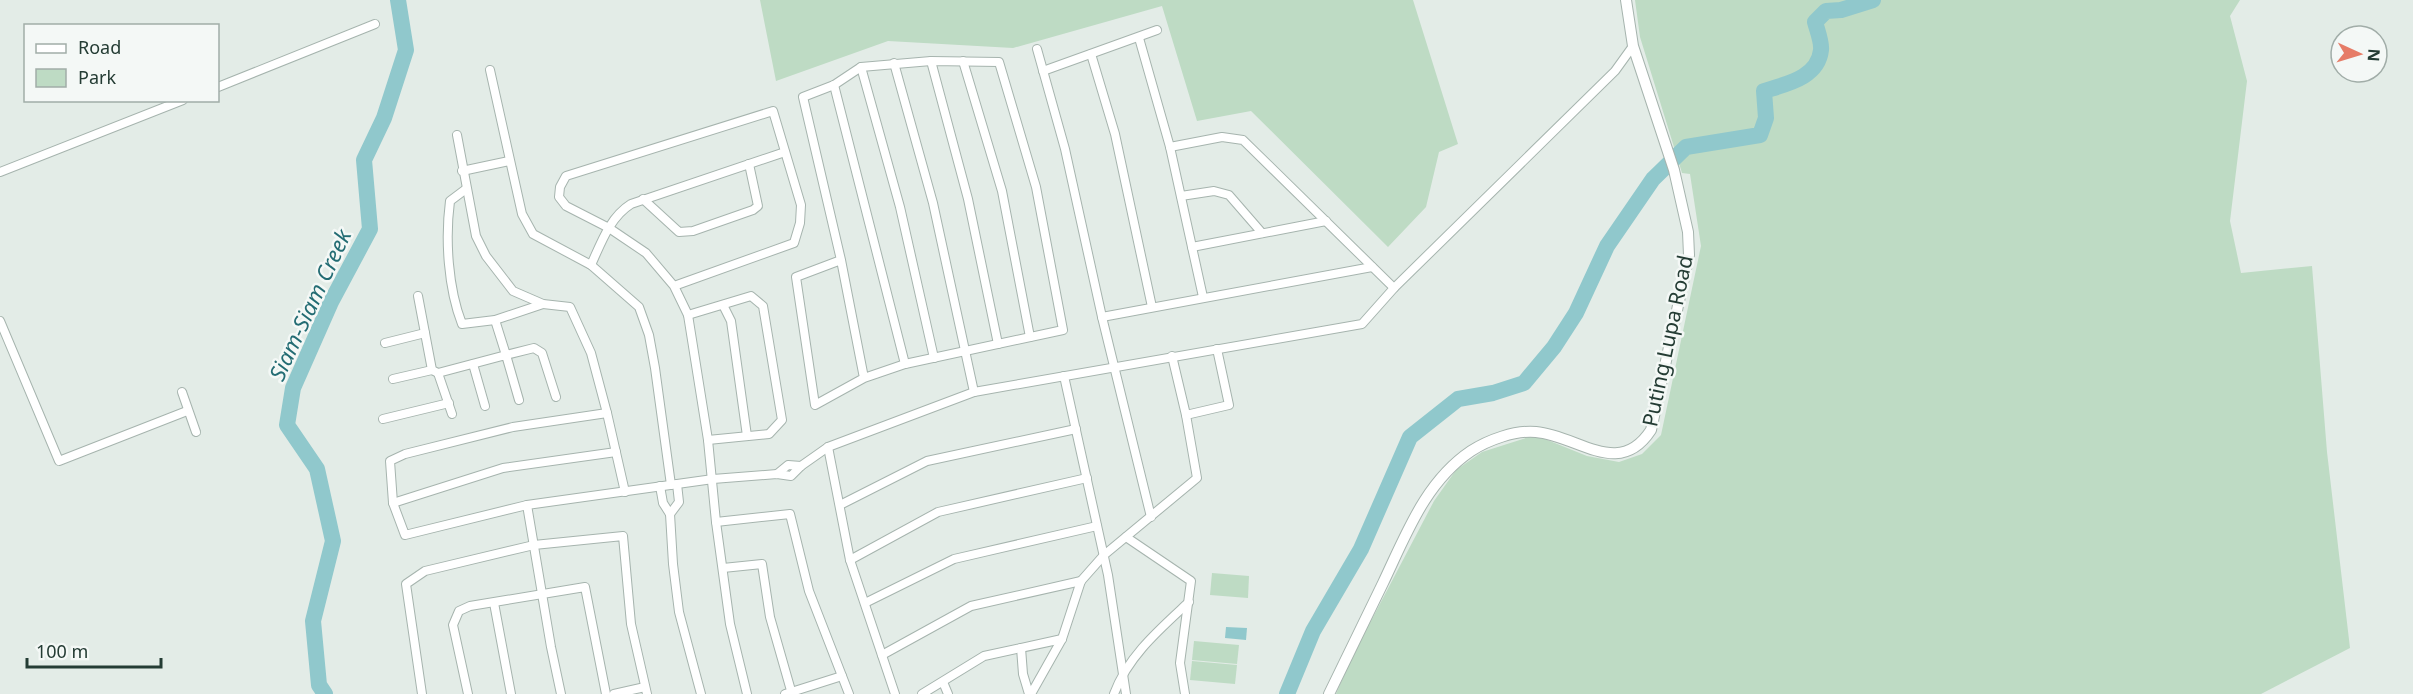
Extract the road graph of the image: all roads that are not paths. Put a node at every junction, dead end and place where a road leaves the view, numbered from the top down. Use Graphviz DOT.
graph roads {
  1 [pos="1626,0"];
  2 [pos="375,24"];
  3 [pos="1157,30"];
  4 [pos="1139,38"];
  5 [pos="1633,46"];
  6 [pos="1037,49"];
  7 [pos="1091,54"];
  8 [pos="931,61"];
  9 [pos="963,61"];
  10 [pos="894,63"];
  11 [pos="861,67"];
  12 [pos="490,69"];
  13 [pos="1043,71"];
  14 [pos="834,85"];
  15 [pos="219,87"];
  16 [pos="178,102"];
  17 [pos="457,135"];
  18 [pos="1170,147"];
  19 [pos="785,152"];
  20 [pos="509,161"];
  21 [pos="749,164"];
  22 [pos="462,171"];
  23 [pos="0,172"];
  24 [pos="466,189"];
  25 [pos="1181,196"];
  26 [pos="644,199"];
  27 [pos="1326,221"];
  28 [pos="609,228"];
  29 [pos="1262,233"];
  30 [pos="1192,247"];
  31 [pos="841,260"];
  32 [pos="591,265"];
  33 [pos="1372,267"];
  34 [pos="674,286"];
  35 [pos="1394,288"];
  36 [pos="418,296"];
  37 [pos="1203,297"];
  38 [pos="543,304"];
  39 [pos="723,305"];
  40 [pos="1152,308"];
  41 [pos="688,315"];
  42 [pos="1102,317"];
  43 [pos="495,320"];
  44 [pos="0,321"];
  45 [pos="424,333"];
  46 [pos="1030,337"];
  47 [pos="385,343"];
  48 [pos="998,344"];
  49 [pos="1218,349"];
  50 [pos="963,352"];
  51 [pos="506,355"];
  52 [pos="1172,356"];
  53 [pos="934,358"];
  54 [pos="473,364"];
  55 [pos="905,364"];
  56 [pos="1114,366"];
  57 [pos="435,371"];
  58 [pos="1064,376"];
  59 [pos="864,378"];
  60 [pos="393,379"];
  61 [pos="182,392"];
  62 [pos="974,392"];
  63 [pos="556,397"];
  64 [pos="519,400"];
  65 [pos="448,403"];
  66 [pos="485,406"];
  67 [pos="188,411"];
  68 [pos="607,413"];
  69 [pos="452,414"];
  70 [pos="1186,415"];
  71 [pos="383,418"];
  72 [pos="1076,429"];
  73 [pos="196,432"];
  74 [pos="747,436"];
  75 [pos="708,440"];
  76 [pos="828,447"];
  77 [pos="616,452"];
  78 [pos="1087,478"];
  79 [pos="713,479"];
  80 [pos="674,484"];
  81 [pos="660,486"];
  82 [pos="625,492"];
  83 [pos="393,503"];
  84 [pos="527,505"];
  85 [pos="840,505"];
  86 [pos="670,514"];
  87 [pos="1151,517"];
  88 [pos="716,522"];
  89 [pos="1097,526"];
  90 [pos="1126,537"];
  91 [pos="534,545"];
  92 [pos="1104,555"];
  93 [pos="850,560"];
  94 [pos="723,568"];
  95 [pos="1081,581"];
  96 [pos="542,594"];
  97 [pos="1190,602"];
  98 [pos="495,603"];
  99 [pos="865,603"];
  100 [pos="1062,639"];
  101 [pos="1021,648"];
  102 [pos="882,656"];
  103 [pos="1122,674"];
  104 [pos="842,676"];
  105 [pos="943,682"];
  106 [pos="646,690"];
  107 [pos="789,693"];
  108 [pos="422,694"];
  109 [pos="468,694"];
  110 [pos="511,694"];
  111 [pos="561,694"];
  112 [pos="606,694"];
  113 [pos="614,694"];
  114 [pos="701,694"];
  115 [pos="747,694"];
  116 [pos="849,694"];
  117 [pos="895,694"];
  118 [pos="922,694"];
  119 [pos="948,694"];
  120 [pos="1030,694"];
  121 [pos="1114,694"];
  122 [pos="1126,694"];
  123 [pos="1185,694"];
  124 [pos="1329,694"];
  1 -- 5 [label="street, Puting Lupa Road"];
  2 -- 15 [label="street"];
  3 -- 4 [label="street"];
  4 -- 7 [label="street"];
  4 -- 18 [label="street"];
  5 -- 35 [label="street"];
  5 -- 124 [label="street, Puting Lupa Road"];
  6 -- 13 [label="street"];
  7 -- 13 [label="street"];
  7 -- 40 [label="street"];
  8 -- 9 [label="street"];
  8 -- 10 [label="street"];
  8 -- 48 [label="street"];
  9 -- 46 [label="street"];
  9 -- 46 [label="street"];
  10 -- 11 [label="street"];
  10 -- 50 [label="street"];
  11 -- 14 [label="street"];
  11 -- 53 [label="street"];
  12 -- 20 [label="street"];
  13 -- 42 [label="street"];
  14 -- 31 [label="street"];
  14 -- 55 [label="street"];
  16 -- 23 [label="street"];
  17 -- 22 [label="street"];
  18 -- 25 [label="street"];
  18 -- 27 [label="street"];
  19 -- 21 [label="street"];
  19 -- 28 [label="street"];
  19 -- 34 [label="street"];
  20 -- 22 [label="street"];
  20 -- 32 [label="street"];
  21 -- 26 [label="street"];
  21 -- 26 [label="street"];
  22 -- 24 [label="street"];
  24 -- 38 [label="street"];
  24 -- 43 [label="street"];
  25 -- 29 [label="street"];
  25 -- 30 [label="street"];
  26 -- 28 [label="street"];
  27 -- 29 [label="street"];
  27 -- 33 [label="street"];
  28 -- 32 [label="street"];
  28 -- 34 [label="street"];
  29 -- 30 [label="street"];
  30 -- 37 [label="street"];
  31 -- 59 [label="street"];
  31 -- 59 [label="street"];
  32 -- 80 [label="street"];
  33 -- 35 [label="street"];
  33 -- 37 [label="street"];
  34 -- 41 [label="street"];
  35 -- 49 [label="street"];
  36 -- 45 [label="street"];
  37 -- 40 [label="street"];
  38 -- 43 [label="street"];
  38 -- 68 [label="street"];
  39 -- 41 [label="street"];
  39 -- 74 [label="street"];
  39 -- 74 [label="street"];
  40 -- 42 [label="street"];
  41 -- 75 [label="street"];
  42 -- 56 [label="street"];
  43 -- 51 [label="street"];
  44 -- 67 [label="street"];
  45 -- 47 [label="street"];
  45 -- 57 [label="street"];
  46 -- 48 [label="street"];
  48 -- 50 [label="street"];
  49 -- 52 [label="street"];
  49 -- 70 [label="street"];
  50 -- 53 [label="street"];
  50 -- 62 [label="street"];
  51 -- 54 [label="street"];
  51 -- 63 [label="street"];
  51 -- 64 [label="street"];
  52 -- 56 [label="street"];
  52 -- 70 [label="street"];
  53 -- 55 [label="street"];
  54 -- 57 [label="street"];
  54 -- 66 [label="street"];
  55 -- 59 [label="street"];
  56 -- 58 [label="street"];
  56 -- 87 [label="street"];
  57 -- 60 [label="street"];
  57 -- 65 [label="street"];
  58 -- 62 [label="street"];
  58 -- 72 [label="street"];
  61 -- 67 [label="street"];
  62 -- 76 [label="street"];
  65 -- 69 [label="street"];
  65 -- 71 [label="street"];
  67 -- 73 [label="street"];
  68 -- 77 [label="street"];
  68 -- 83 [label="street"];
  70 -- 87 [label="street"];
  72 -- 78 [label="street"];
  72 -- 85 [label="street"];
  74 -- 75 [label="street"];
  75 -- 79 [label="street"];
  76 -- 79 [label="street"];
  76 -- 85 [label="street"];
  77 -- 82 [label="street"];
  77 -- 83 [label="street"];
  78 -- 89 [label="street"];
  78 -- 93 [label="street"];
  79 -- 80 [label="street"];
  79 -- 88 [label="street"];
  80 -- 81 [label="street"];
  80 -- 86 [label="street"];
  81 -- 82 [label="street"];
  81 -- 86 [label="street"];
  82 -- 84 [label="street"];
  83 -- 84 [label="street"];
  84 -- 91 [label="street"];
  85 -- 93 [label="street"];
  86 -- 114 [label="street"];
  87 -- 90 [label="street"];
  88 -- 94 [label="street"];
  88 -- 104 [label="street"];
  89 -- 92 [label="street"];
  89 -- 99 [label="street"];
  90 -- 92 [label="street"];
  90 -- 97 [label="street"];
  91 -- 96 [label="street"];
  91 -- 106 [label="street"];
  91 -- 108 [label="street"];
  92 -- 95 [label="street"];
  92 -- 103 [label="street"];
  93 -- 99 [label="street"];
  94 -- 107 [label="street"];
  94 -- 115 [label="street"];
  95 -- 100 [label="street"];
  95 -- 102 [label="street"];
  96 -- 98 [label="street"];
  96 -- 111 [label="street"];
  96 -- 112 [label="street"];
  97 -- 103 [label="street"];
  97 -- 123 [label="street"];
  98 -- 109 [label="street"];
  98 -- 110 [label="street"];
  99 -- 102 [label="street"];
  100 -- 101 [label="street"];
  100 -- 120 [label="street"];
  101 -- 105 [label="street"];
  101 -- 120 [label="street"];
  102 -- 117 [label="street"];
  103 -- 121 [label="street"];
  103 -- 122 [label="street"];
  104 -- 107 [label="street"];
  104 -- 116 [label="street"];
  105 -- 118 [label="street"];
  105 -- 119 [label="street"];
  106 -- 113 [label="street"];
}
